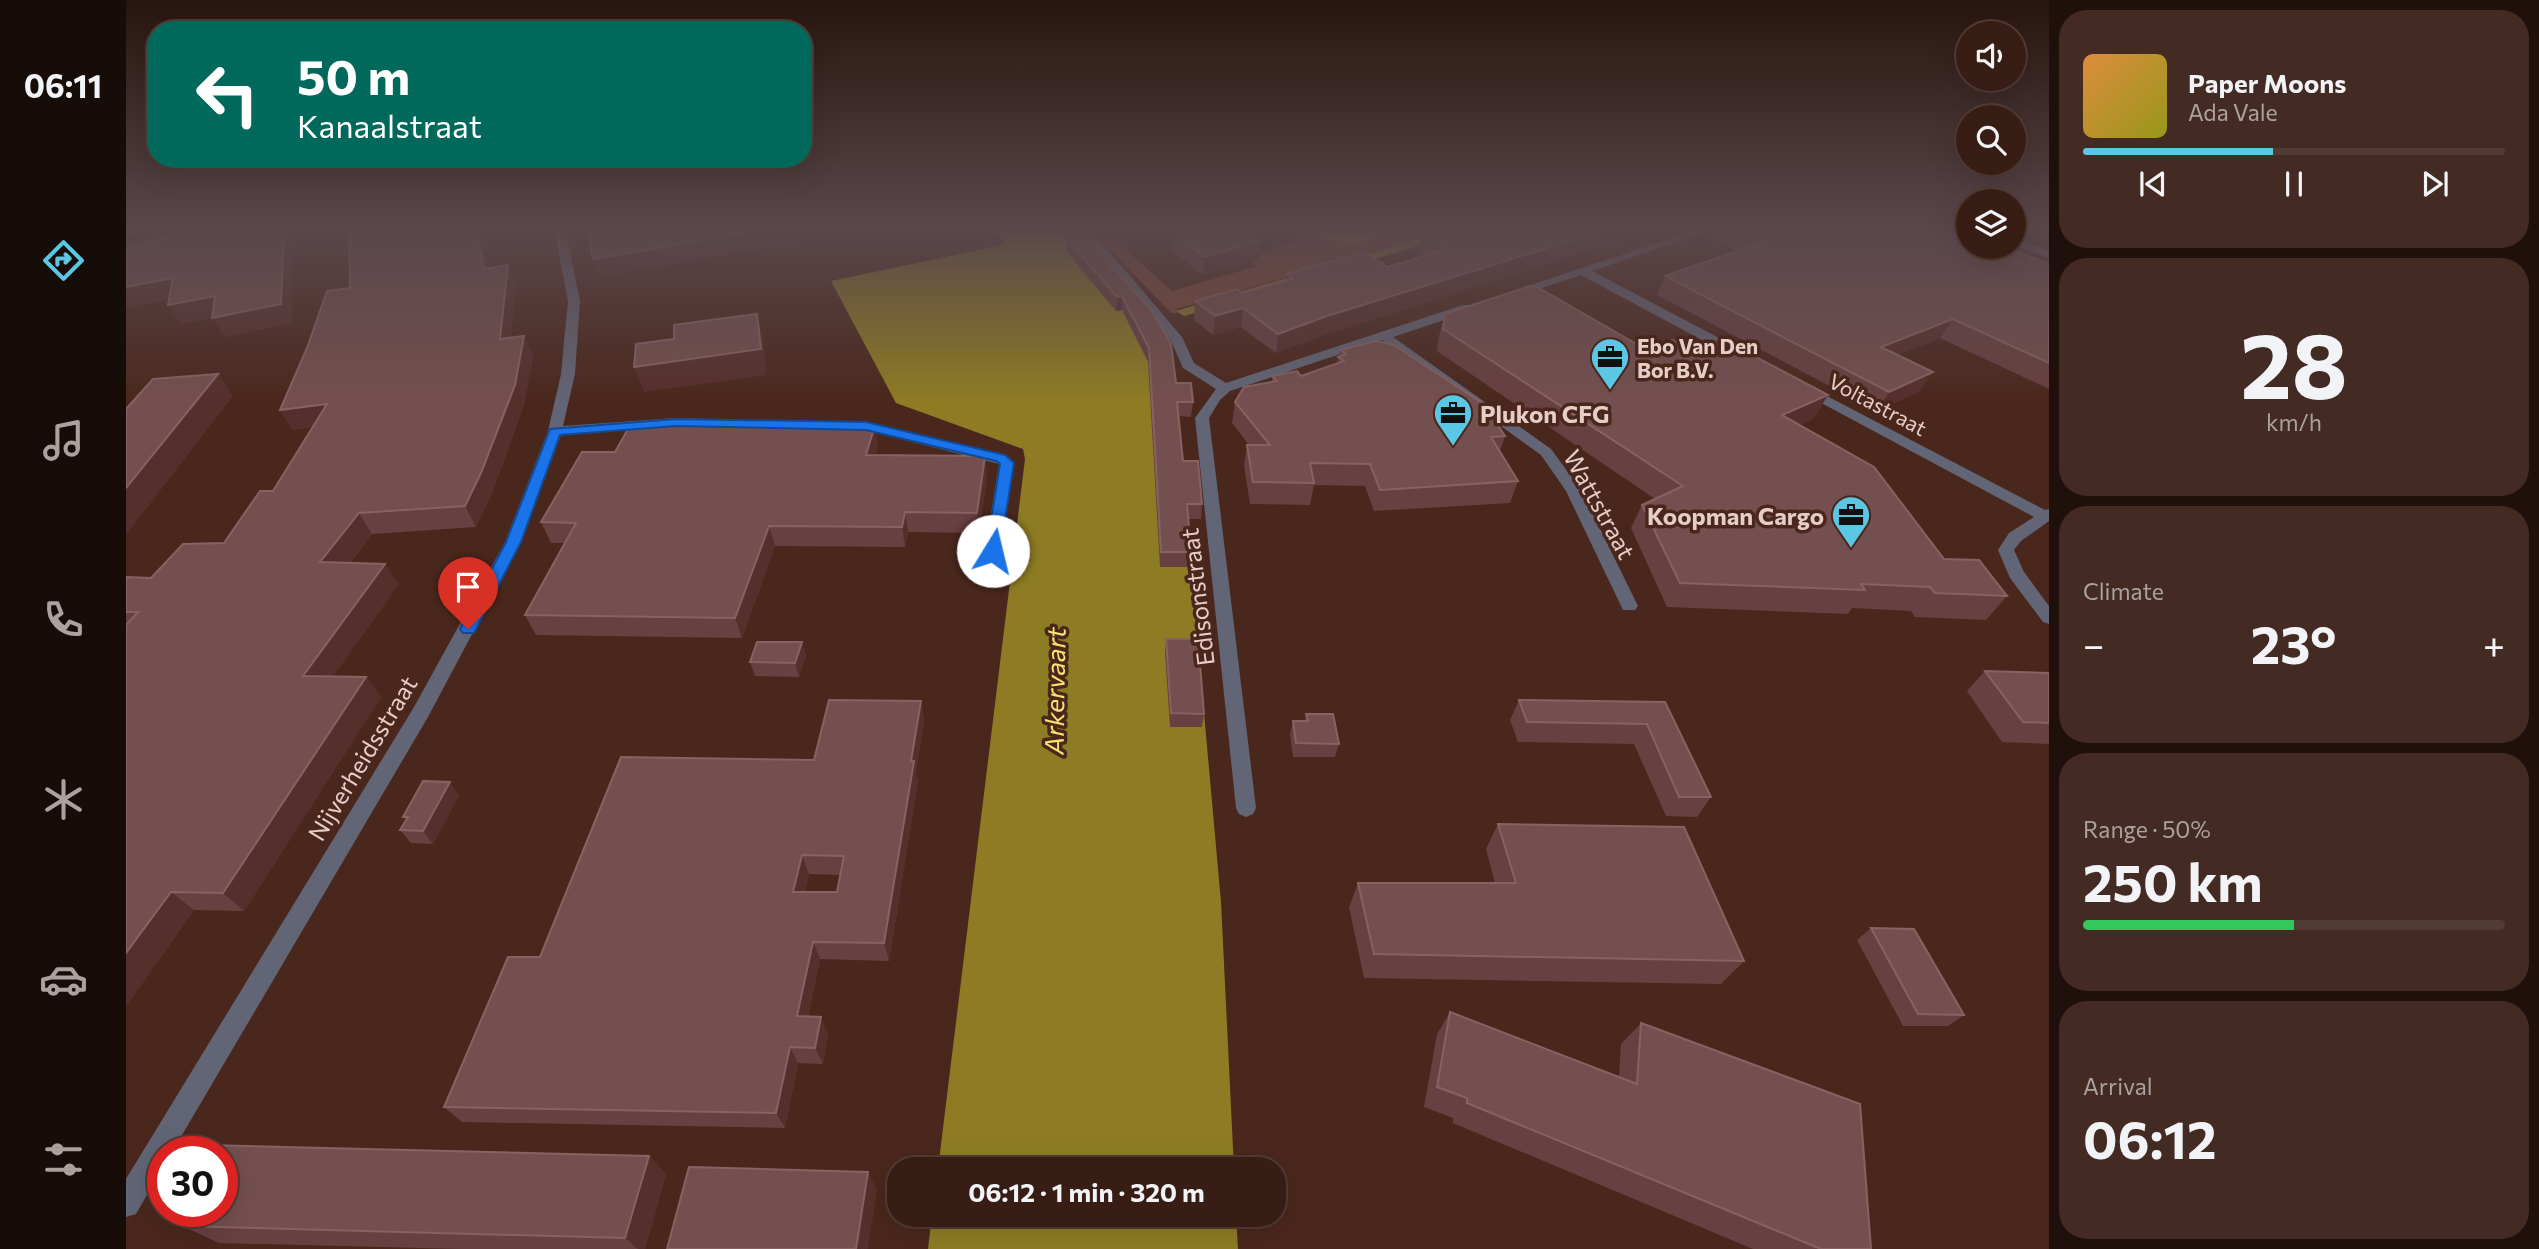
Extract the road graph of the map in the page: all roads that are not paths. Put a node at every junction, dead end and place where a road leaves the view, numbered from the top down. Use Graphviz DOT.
graph roads {
  1 [pos="571,287"];
  2 [pos="1133,287"];
  3 [pos="1528,287"];
  4 [pos="1613,287"];
  5 [pos="1502,296"];
  6 [pos="1476,305"];
  7 [pos="1384,336"];
  8 [pos="1752,361"];
  9 [pos="1788,380"];
  10 [pos="1225,388"];
  11 [pos="769,424"];
  12 [pos="832,425"];
  13 [pos="555,431"];
  14 [pos="2047,515"];
  15 [pos="993,551"];
  16 [pos="1629,606"];
  17 [pos="2049,618"];
  18 [pos="1247,808"];
  19 [pos="126,1204"];
  1 -- 13 [label="street, Nijverheidsstraat"];
  2 -- 10 [label="street"];
  3 -- 5 [label="street"];
  4 -- 8 [label="street"];
  6 -- 7 [label="street"];
  7 -- 10 [label="street"];
  7 -- 16 [label="street, Wattstraat"];
  9 -- 14 [label="street, Voltastraat"];
  10 -- 18 [label="street, Edisonstraat"];
  11 -- 13 [label="street"];
  12 -- 15 [label="street"];
  13 -- 19 [label="street, Nijverheidsstraat"];
  14 -- 17 [label="street"];
}
